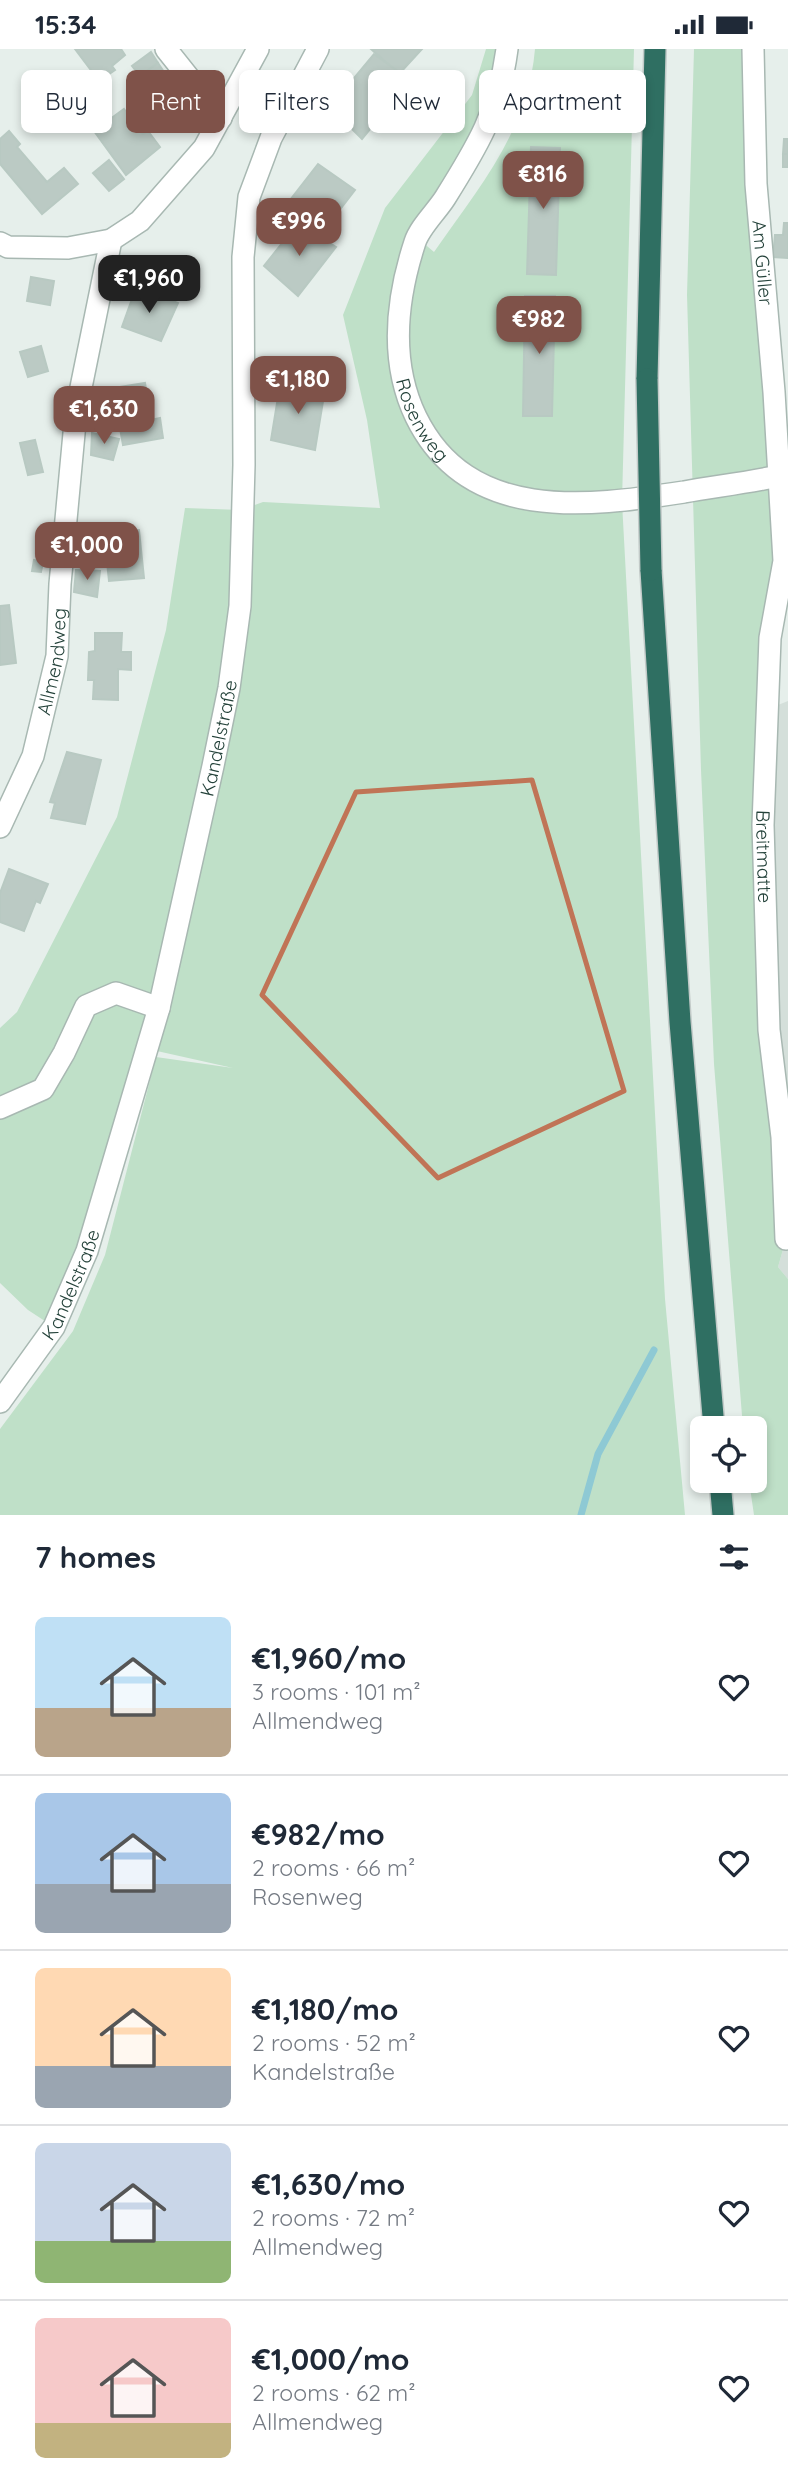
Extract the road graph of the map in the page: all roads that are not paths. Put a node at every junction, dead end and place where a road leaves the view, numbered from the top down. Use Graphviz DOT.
graph roads {
  1 [pos="166,49"];
  2 [pos="258,49"];
  3 [pos="318,49"];
  4 [pos="507,49"];
  5 [pos="655,49"];
  6 [pos="752,49"];
  7 [pos="183,70"];
  8 [pos="225,111"];
  9 [pos="212,133"];
  10 [pos="111,240"];
  11 [pos="0,243"];
  12 [pos="783,475"];
  13 [pos="0,827"];
  14 [pos="159,1008"];
  15 [pos="0,1108"];
  16 [pos="786,1239"];
  17 [pos="0,1402"];
  18 [pos="714,1416"];
  19 [pos="721,1493"];
  20 [pos="723,1515"];
  1 -- 7 [label="street"];
  2 -- 8 [label="street"];
  3 -- 14 [label="street, Kandelstraße"];
  4 -- 12 [label="street, Rosenweg"];
  5 -- 18 [label="highway, bridge"];
  6 -- 12 [label="street, Am Güller"];
  9 -- 10 [label="street"];
  10 -- 11 [label="street"];
  10 -- 13 [label="street, Allmendweg"];
  12 -- 16 [label="street, Breitmatte"];
  14 -- 15 [label="street"];
  14 -- 17 [label="street, Kandelstraße"];
  19 -- 20 [label="highway"];
}
